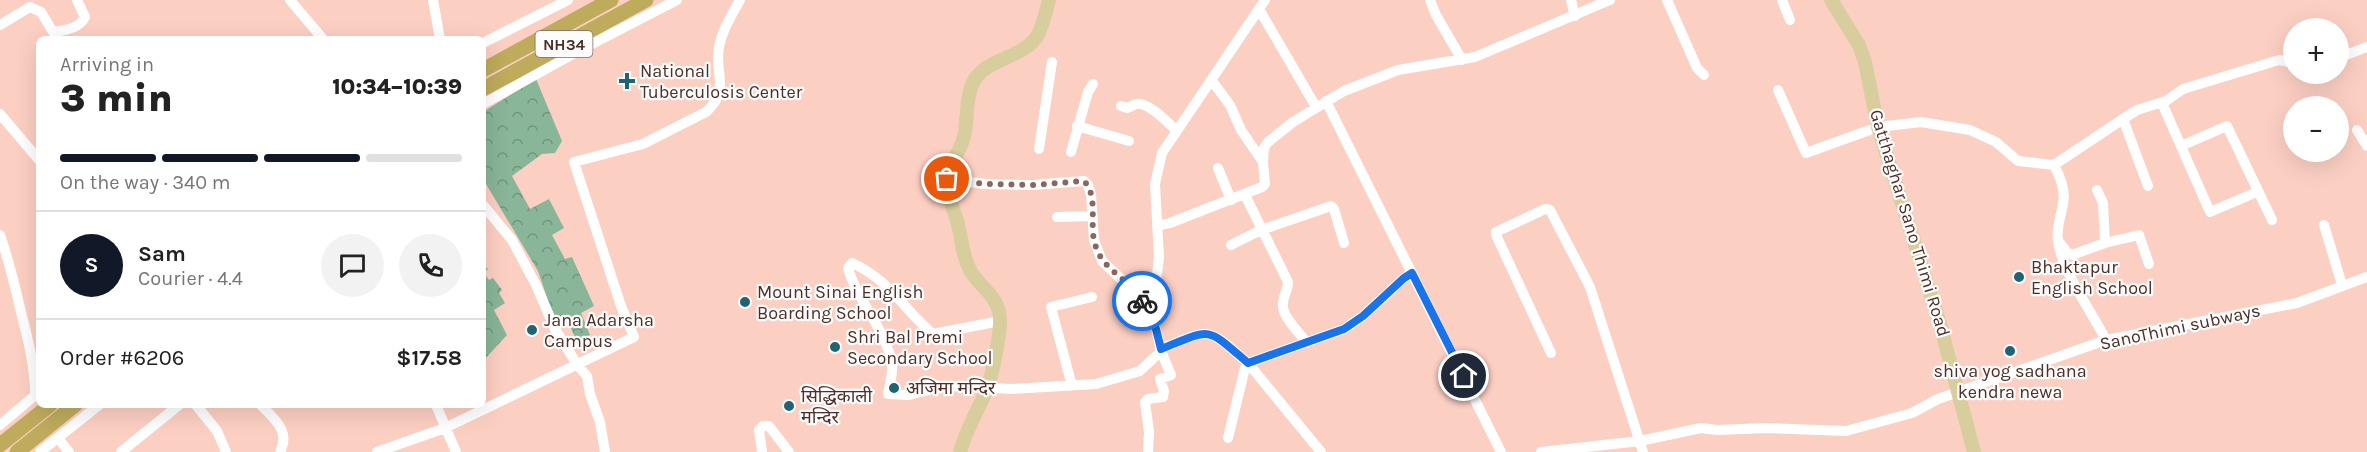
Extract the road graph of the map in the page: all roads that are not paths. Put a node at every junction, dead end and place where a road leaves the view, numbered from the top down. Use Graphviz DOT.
graph roads {
  1 [pos="77,0"];
  2 [pos="290,0"];
  3 [pos="433,0"];
  4 [pos="568,0"];
  5 [pos="611,0"];
  6 [pos="646,0"];
  7 [pos="677,0"];
  8 [pos="740,0"];
  9 [pos="1049,0"];
  10 [pos="1430,0"];
  11 [pos="1570,0"];
  12 [pos="1610,0"];
  13 [pos="1667,0"];
  14 [pos="1782,0"];
  15 [pos="1831,0"];
  16 [pos="1262,5"];
  17 [pos="1575,16"];
  18 [pos="1790,20"];
  19 [pos="0,25"];
  20 [pos="320,36"];
  21 [pos="439,36"];
  22 [pos="486,41"];
  23 [pos="2367,47"];
  24 [pos="2349,54"];
  25 [pos="1462,60"];
  26 [pos="2283,61"];
  27 [pos="1052,63"];
  28 [pos="486,68"];
  29 [pos="1704,75"];
  30 [pos="1212,81"];
  31 [pos="1093,84"];
  32 [pos="486,87"];
  33 [pos="1778,90"];
  34 [pos="486,103"];
  35 [pos="2162,103"];
  36 [pos="1321,104"];
  37 [pos="1121,106"];
  38 [pos="0,114"];
  39 [pos="2123,119"];
  40 [pos="1077,126"];
  41 [pos="1878,128"];
  42 [pos="1176,130"];
  43 [pos="2357,130"];
  44 [pos="1130,141"];
  45 [pos="2181,146"];
  46 [pos="2367,146"];
  47 [pos="1039,149"];
  48 [pos="1071,152"];
  49 [pos="36,156"];
  50 [pos="1263,162"];
  51 [pos="2054,165"];
  52 [pos="1218,168"];
  53 [pos="947,179"];
  54 [pos="2148,186"];
  55 [pos="2097,190"];
  56 [pos="2257,192"];
  57 [pos="1245,195"];
  58 [pos="1231,200"];
  59 [pos="486,209"];
  60 [pos="1093,216"];
  61 [pos="1057,217"];
  62 [pos="2272,220"];
  63 [pos="2324,225"];
  64 [pos="1157,226"];
  65 [pos="1261,230"];
  66 [pos="0,236"];
  67 [pos="2058,240"];
  68 [pos="1344,243"];
  69 [pos="2105,243"];
  70 [pos="1231,245"];
  71 [pos="2149,264"];
  72 [pos="5,266"];
  73 [pos="1412,273"];
  74 [pos="2367,277"];
  75 [pos="2342,285"];
  76 [pos="1092,297"];
  77 [pos="1147,309"];
  78 [pos="1000,321"];
  79 [pos="2106,340"];
  80 [pos="1307,343"];
  81 [pos="1161,350"];
  82 [pos="1551,354"];
  83 [pos="1248,363"];
  84 [pos="577,364"];
  85 [pos="36,382"];
  86 [pos="1072,386"];
  87 [pos="988,387"];
  88 [pos="1959,393"];
  89 [pos="36,394"];
  90 [pos="46,408"];
  91 [pos="71,408"];
  92 [pos="95,408"];
  93 [pos="175,408"];
  94 [pos="198,408"];
  95 [pos="264,408"];
  96 [pos="437,408"];
  97 [pos="0,424"];
  98 [pos="445,428"];
  99 [pos="58,438"];
  100 [pos="1228,438"];
  101 [pos="0,445"];
  102 [pos="1642,446"];
  103 [pos="17,452"];
  104 [pos="40,452"];
  105 [pos="69,452"];
  106 [pos="121,452"];
  107 [pos="226,452"];
  108 [pos="280,452"];
  109 [pos="377,452"];
  110 [pos="456,452"];
  111 [pos="605,452"];
  112 [pos="762,452"];
  113 [pos="789,452"];
  114 [pos="960,452"];
  115 [pos="1148,452"];
  116 [pos="1321,452"];
  117 [pos="1502,452"];
  118 [pos="1541,452"];
  119 [pos="1974,452"];
  1 -- 19 [label="street"];
  2 -- 20 [label="street"];
  3 -- 21 [label="street"];
  4 -- 22 [label="street"];
  5 -- 28 [label="highway, NH34"];
  6 -- 32 [label="highway, NH34"];
  7 -- 34 [label="street"];
  8 -- 84 [label="street"];
  9 -- 53 [label="main road"];
  10 -- 25 [label="street"];
  11 -- 17 [label="street"];
  12 -- 17 [label="street"];
  13 -- 29 [label="street"];
  14 -- 18 [label="street"];
  15 -- 41 [label="main road, Gatthaghar Sano Thimi Road"];
  16 -- 30 [label="street"];
  16 -- 36 [label="street"];
  17 -- 25 [label="street"];
  23 -- 24 [label="street"];
  25 -- 36 [label="street"];
  26 -- 35 [label="street"];
  27 -- 47 [label="street"];
  30 -- 42 [label="street"];
  30 -- 50 [label="street"];
  31 -- 40 [label="street"];
  33 -- 41 [label="street"];
  35 -- 39 [label="street"];
  35 -- 45 [label="street"];
  36 -- 50 [label="street"];
  36 -- 73 [label="street"];
  37 -- 42 [label="street"];
  38 -- 49 [label="street"];
  39 -- 51 [label="street"];
  39 -- 54 [label="street"];
  40 -- 44 [label="street"];
  40 -- 48 [label="street"];
  41 -- 51 [label="street"];
  41 -- 88 [label="main road, Gatthaghar Sano Thimi Road"];
  42 -- 64 [label="street"];
  43 -- 46 [label="street"];
  45 -- 56 [label="street"];
  45 -- 56 [label="street"];
  50 -- 57 [label="street"];
  51 -- 67 [label="street"];
  52 -- 58 [label="street"];
  53 -- 60 [label="street"];
  53 -- 78 [label="main road"];
  55 -- 69 [label="street"];
  56 -- 62 [label="street"];
  57 -- 58 [label="street"];
  57 -- 65 [label="street"];
  58 -- 64 [label="street"];
  59 -- 84 [label="street"];
  60 -- 61 [label="street"];
  60 -- 77 [label="street"];
  63 -- 75 [label="street"];
  64 -- 77 [label="street"];
  65 -- 68 [label="street"];
  65 -- 70 [label="street"];
  65 -- 80 [label="street"];
  66 -- 72 [label="street"];
  67 -- 69 [label="street"];
  67 -- 79 [label="street"];
  69 -- 71 [label="street"];
  72 -- 85 [label="street"];
  73 -- 80 [label="street"];
  73 -- 117 [label="street"];
  74 -- 75 [label="street, SanoThimi subways"];
  75 -- 79 [label="street, SanoThimi subways"];
  76 -- 86 [label="street"];
  77 -- 81 [label="street"];
  78 -- 87 [label="main road"];
  78 -- 87 [label="street"];
  79 -- 88 [label="street, SanoThimi subways"];
  80 -- 83 [label="street"];
  81 -- 83 [label="street"];
  81 -- 86 [label="street"];
  81 -- 115 [label="street"];
  82 -- 102 [label="street"];
  83 -- 100 [label="street"];
  83 -- 116 [label="street"];
  84 -- 98 [label="street"];
  84 -- 111 [label="street"];
  86 -- 87 [label="street"];
  87 -- 114 [label="main road"];
  88 -- 102 [label="street, SanoThimi subways"];
  88 -- 119 [label="main road, Gatthaghar Sano Thimi Road"];
  89 -- 97 [label="street"];
  90 -- 101 [label="highway"];
  91 -- 103 [label="highway"];
  92 -- 99 [label="street"];
  93 -- 106 [label="street"];
  94 -- 107 [label="street"];
  95 -- 108 [label="street"];
  96 -- 98 [label="street"];
  98 -- 109 [label="street"];
  98 -- 110 [label="street"];
  99 -- 104 [label="street"];
  99 -- 105 [label="street"];
  102 -- 118 [label="street, SanoThimi subways"];
  112 -- 113 [label="street"];
}
